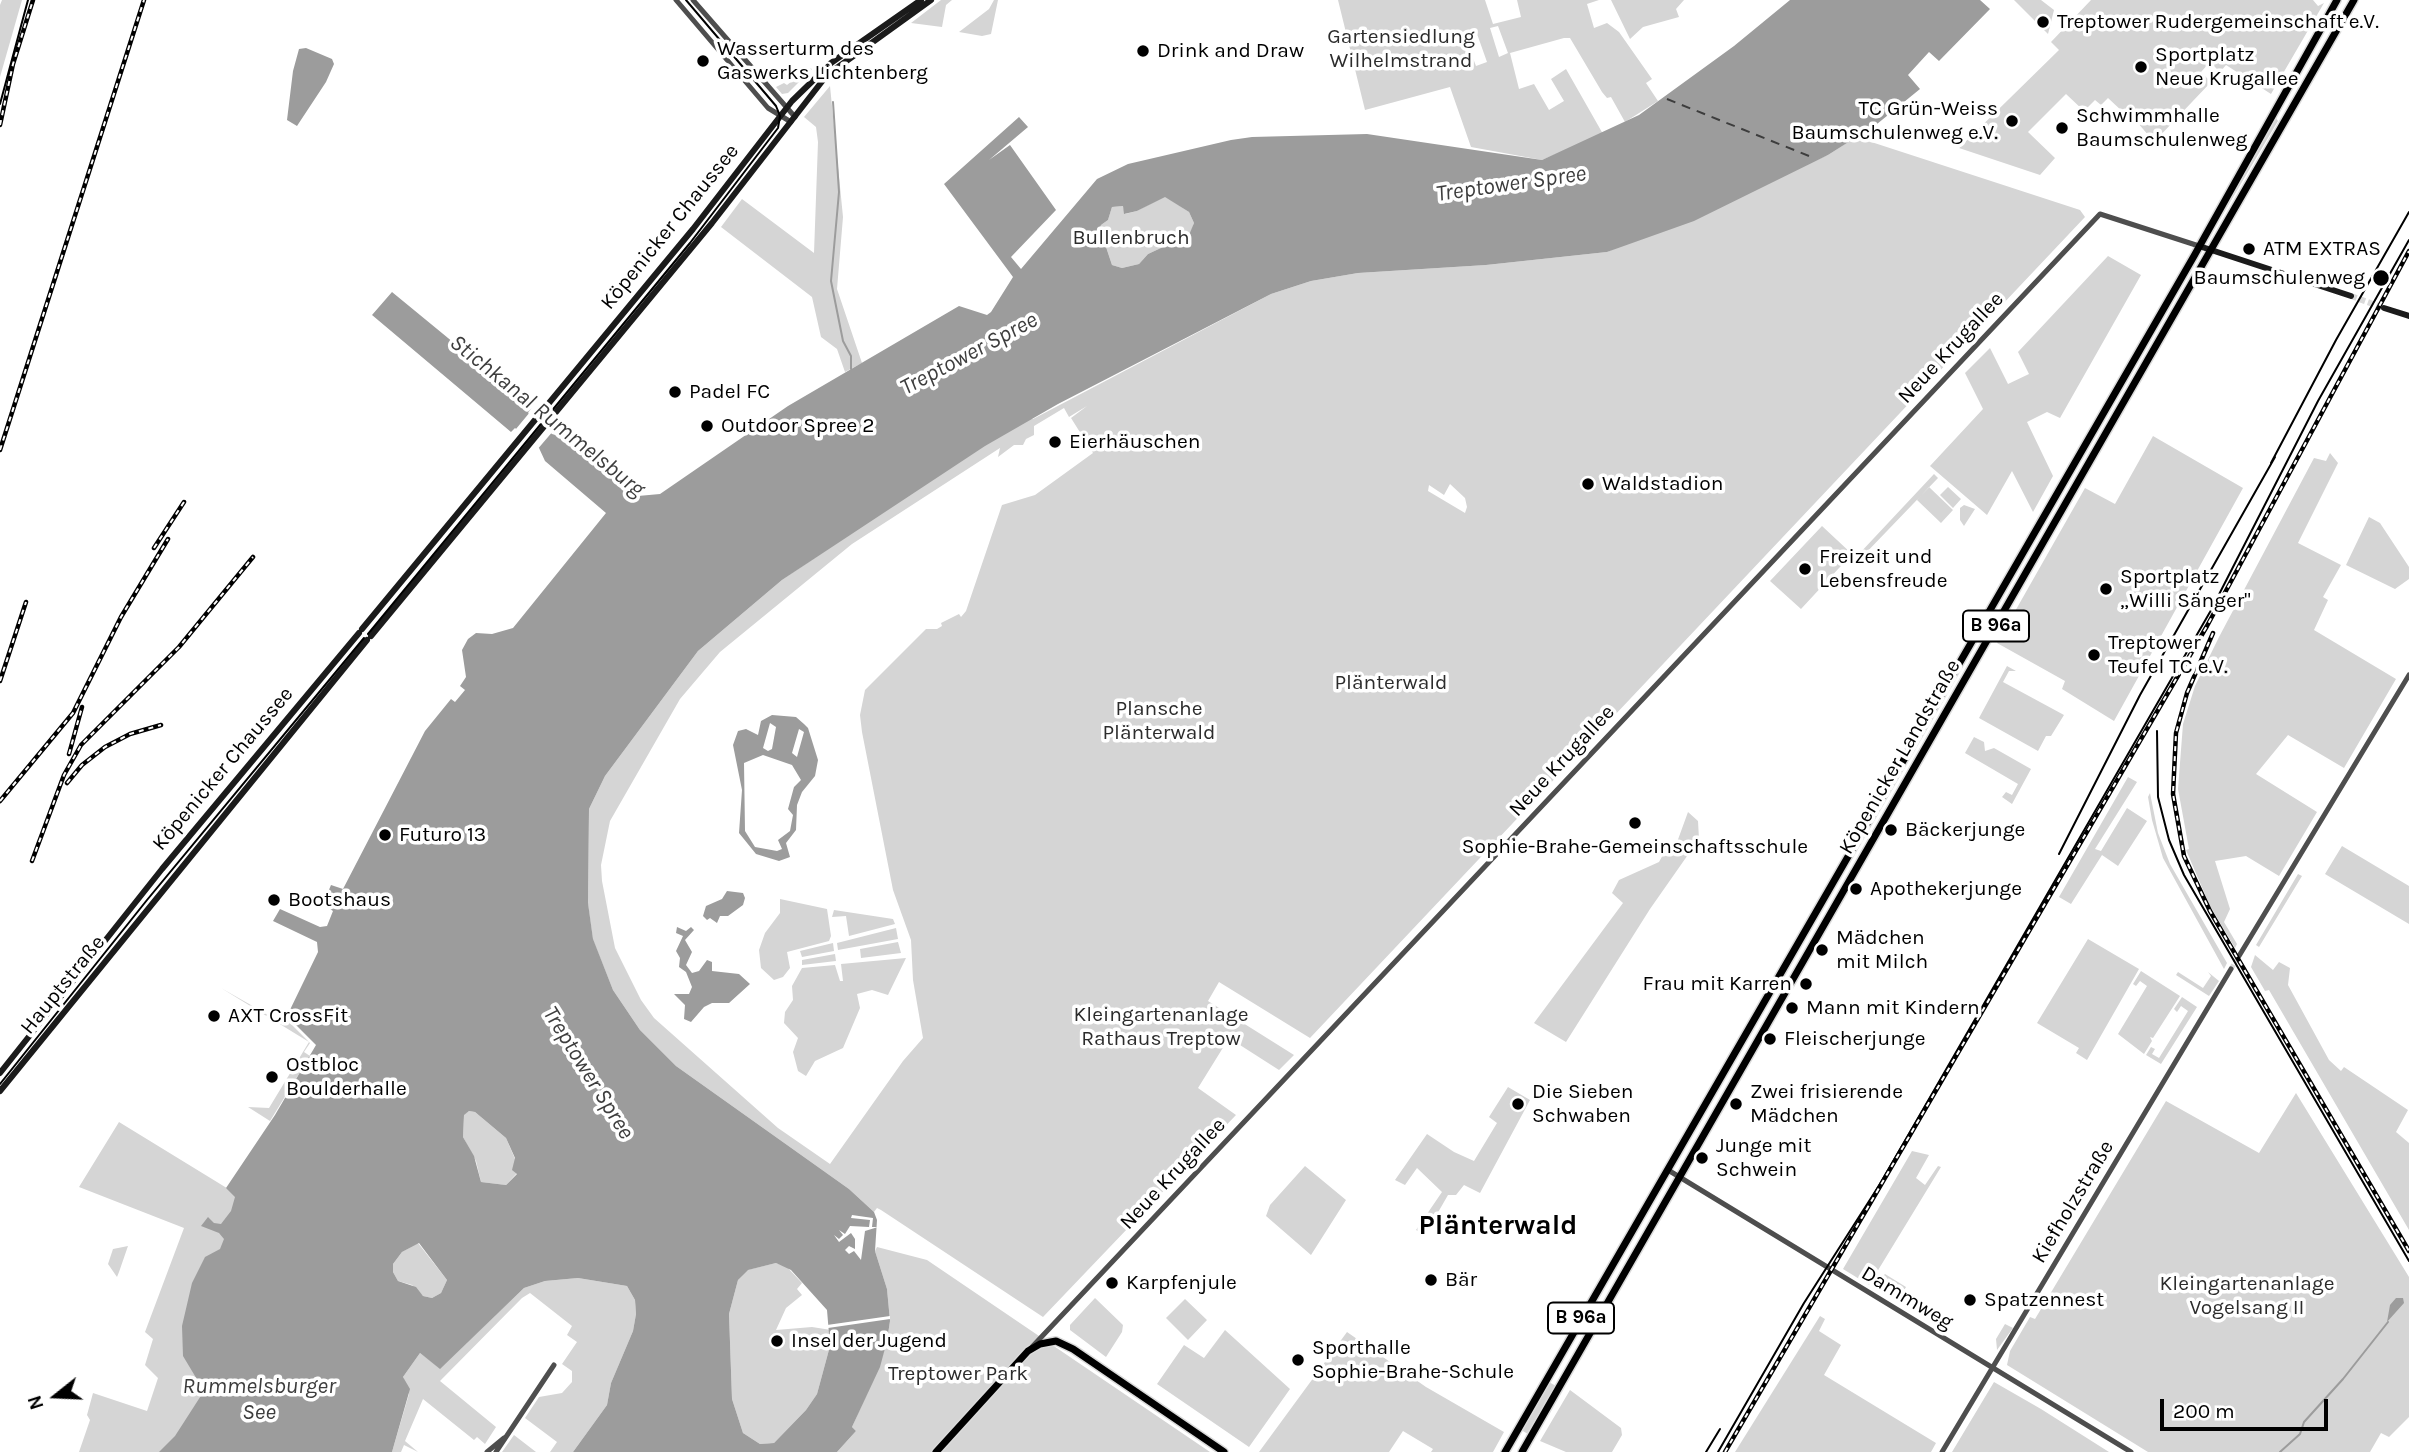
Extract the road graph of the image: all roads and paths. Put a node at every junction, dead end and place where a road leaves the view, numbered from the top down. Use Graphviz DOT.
graph roads {
  1 [pos="676,0"];
  2 [pos="693,0"];
  3 [pos="921,0"];
  4 [pos="930,0"];
  5 [pos="2337,0"];
  6 [pos="2352,3"];
  7 [pos="2330,12"];
  8 [pos="826,71"];
  9 [pos="786,108"];
  10 [pos="780,116"];
  11 [pos="793,120"];
  12 [pos="2199,246"];
  13 [pos="2209,250"];
  14 [pos="2351,296"];
  15 [pos="2384,308"];
  16 [pos="2409,316"];
  17 [pos="2409,676"];
  18 [pos="153,902"];
  19 [pos="115,928"];
  20 [pos="2239,956"];
  21 [pos="2231,969"];
  22 [pos="54,1005"];
  23 [pos="65,1012"];
  24 [pos="0,1073"];
  25 [pos="0,1091"];
  26 [pos="1668,1170"];
  27 [pos="1679,1177"];
  28 [pos="1028,1350"];
  29 [pos="554,1365"];
  30 [pos="1992,1368"];
  31 [pos="504,1438"];
  32 [pos="487,1452"];
  33 [pos="496,1452"];
  34 [pos="936,1452"];
  35 [pos="1224,1452"];
  36 [pos="1505,1452"];
  37 [pos="1522,1452"];
  38 [pos="1942,1452"];
  39 [pos="2131,1452"];
  1 -- 10 [label="street"];
  2 -- 9 [label="street"];
  3 -- 8 [label="main road"];
  4 -- 8 [label="main road"];
  5 -- 7 [label="main road, Köpenicker Landstraße / B 96a"];
  6 -- 7 [label="main road, Köpenicker Landstraße"];
  6 -- 13 [label="main road, Köpenicker Landstraße / B 96a"];
  7 -- 12 [label="main road, Köpenicker Landstraße / B 96a"];
  8 -- 9 [label="main road, Köpenicker Chaussee"];
  8 -- 11 [label="main road, Köpenicker Chaussee"];
  9 -- 10 [label="main road, Köpenicker Chaussee"];
  9 -- 11 [label="street"];
  10 -- 11 [label="street"];
  10 -- 19 [label="main road, Köpenicker Chaussee"];
  11 -- 18 [label="main road, Köpenicker Chaussee"];
  12 -- 13 [label="main road"];
  12 -- 26 [label="main road, Köpenicker Landstraße / B 96a"];
  12 -- 28 [label="street, Neue Krugallee"];
  13 -- 14 [label="main road"];
  13 -- 27 [label="main road, Köpenicker Landstraße / B 96a"];
  15 -- 16 [label="main road"];
  17 -- 20 [label="street"];
  18 -- 23 [label="main road, Hauptstraße"];
  19 -- 22 [label="main road, Hauptstraße"];
  21 -- 30 [label="street, Kiefholzstraße"];
  22 -- 23 [label="main road"];
  22 -- 24 [label="main road, Hauptstraße"];
  23 -- 25 [label="main road, Hauptstraße"];
  26 -- 27 [label="street, Dammweg"];
  26 -- 36 [label="main road, Köpenicker Landstraße / B 96a"];
  27 -- 30 [label="street, Dammweg"];
  27 -- 37 [label="main road, Köpenicker Landstraße / B 96a"];
  28 -- 34 [label="main road"];
  28 -- 35 [label="main road"];
  29 -- 31 [label="street"];
  30 -- 38 [label="street, Kiefholzstraße"];
  30 -- 39 [label="street, Dammweg"];
  31 -- 32 [label="street"];
  31 -- 33 [label="street"];
}
